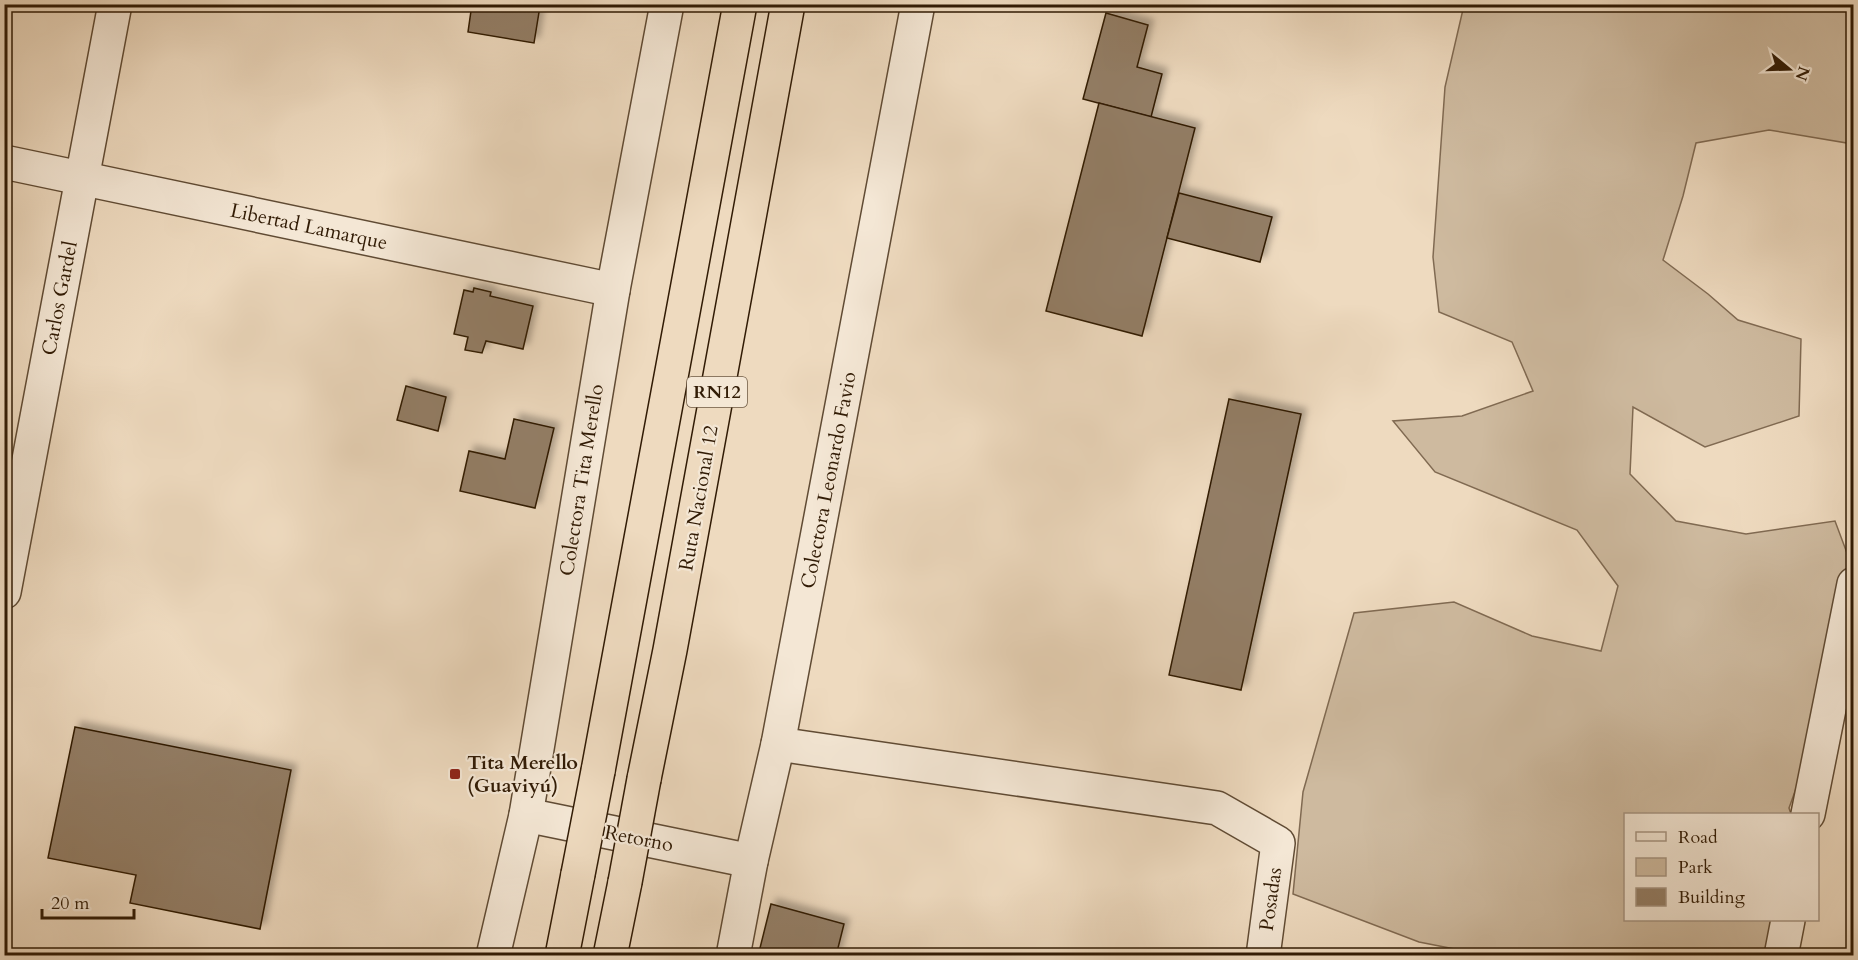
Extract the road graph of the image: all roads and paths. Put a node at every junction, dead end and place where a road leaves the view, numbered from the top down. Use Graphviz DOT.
graph roads {
  1 [pos="115,4"];
  2 [pos="667,4"];
  3 [pos="740,4"];
  4 [pos="788,4"];
  5 [pos="918,4"];
  6 [pos="4,162"];
  7 [pos="81,178"];
  8 [pos="613,290"];
  9 [pos="1854,584"];
  10 [pos="4,592"];
  11 [pos="778,744"];
  12 [pos="1808,813"];
  13 [pos="526,815"];
  14 [pos="751,861"];
  15 [pos="1788,921"];
  16 [pos="493,956"];
  17 [pos="562,956"];
  18 [pos="610,956"];
  19 [pos="733,956"];
  20 [pos="1263,956"];
  21 [pos="1781,956"];
  1 -- 7 [label="street, Carlos Gardel"];
  2 -- 8 [label="street, Colectora Tita Merello"];
  3 -- 17 [label="highway, RN12, bridge"];
  4 -- 18 [label="highway, Ruta Nacional 12 / RN12, bridge"];
  5 -- 11 [label="street, Colectora Leonardo Favio"];
  6 -- 7 [label="street, Libertad Lamarque"];
  7 -- 8 [label="street, Libertad Lamarque"];
  7 -- 10 [label="street, Carlos Gardel"];
  8 -- 13 [label="street, Colectora Tita Merello"];
  9 -- 12 [label="street"];
  11 -- 14 [label="street, Colectora Leonardo Favio"];
  11 -- 20 [label="street, Posadas"];
  13 -- 14 [label="street, Retorno"];
  13 -- 16 [label="street, Colectora Tita Merello"];
  14 -- 19 [label="street, Colectora Leonardo Favio"];
  15 -- 21 [label="street"];
}
